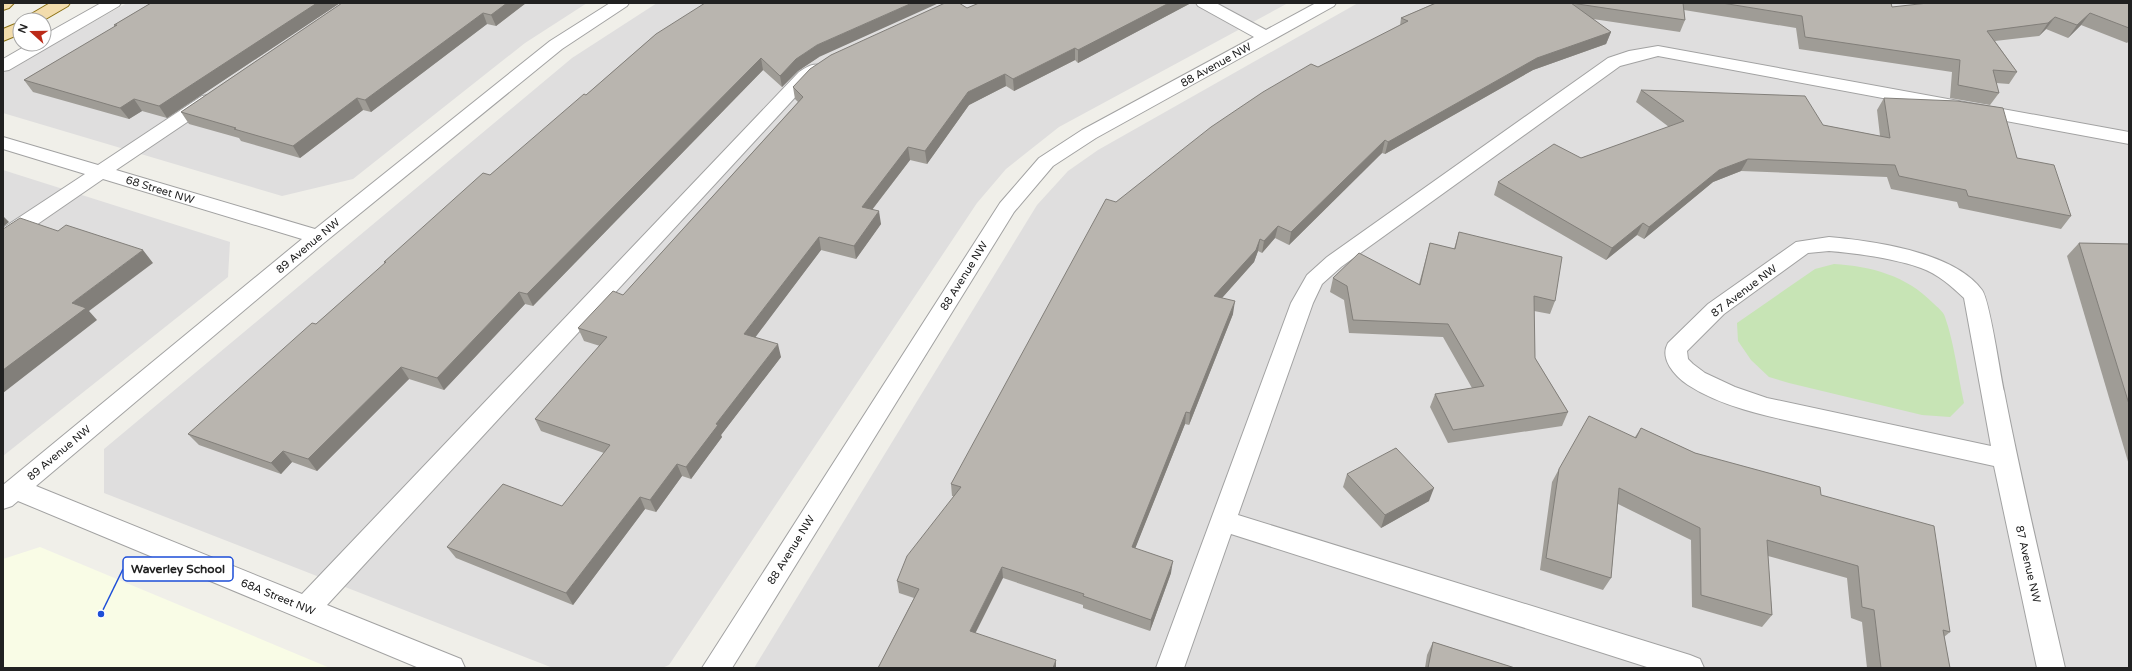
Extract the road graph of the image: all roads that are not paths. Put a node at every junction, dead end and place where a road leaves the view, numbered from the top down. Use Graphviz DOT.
graph roads {
  1 [pos="6,3"];
  2 [pos="62,3"];
  3 [pos="113,3"];
  4 [pos="621,3"];
  5 [pos="1204,3"];
  6 [pos="1328,3"];
  7 [pos="3,5"];
  8 [pos="46,12"];
  9 [pos="12,31"];
  10 [pos="3,36"];
  11 [pos="52,37"];
  12 [pos="1266,37"];
  13 [pos="27,52"];
  14 [pos="833,59"];
  15 [pos="3,66"];
  16 [pos="221,92"];
  17 [pos="2129,138"];
  18 [pos="3,142"];
  19 [pos="101,172"];
  20 [pos="318,237"];
  21 [pos="3,238"];
  22 [pos="2005,459"];
  23 [pos="10,494"];
  24 [pos="1223,521"];
  25 [pos="306,609"];
  26 [pos="451,668"];
  27 [pos="716,668"];
  28 [pos="1170,668"];
  29 [pos="1690,668"];
  30 [pos="2051,668"];
  1 -- 7 [label="main road"];
  2 -- 8 [label="main road"];
  3 -- 11 [label="street"];
  4 -- 20 [label="street, 89 Avenue NW"];
  5 -- 12 [label="street"];
  6 -- 12 [label="street, 88 Avenue NW"];
  9 -- 10 [label="main road"];
  12 -- 27 [label="street, 88 Avenue NW"];
  13 -- 15 [label="street"];
  14 -- 25 [label="street"];
  16 -- 19 [label="street"];
  17 -- 24 [label="street"];
  18 -- 19 [label="street, 68 Street NW"];
  19 -- 20 [label="street, 68 Street NW"];
  19 -- 21 [label="street"];
  20 -- 23 [label="street, 89 Avenue NW"];
  22 -- 22 [label="street, 87 Avenue NW"];
  22 -- 30 [label="street, 87 Avenue NW"];
  23 -- 25 [label="street, 68A Street NW"];
  24 -- 28 [label="street"];
  24 -- 29 [label="street"];
  25 -- 26 [label="street, 68A Street NW"];
}
